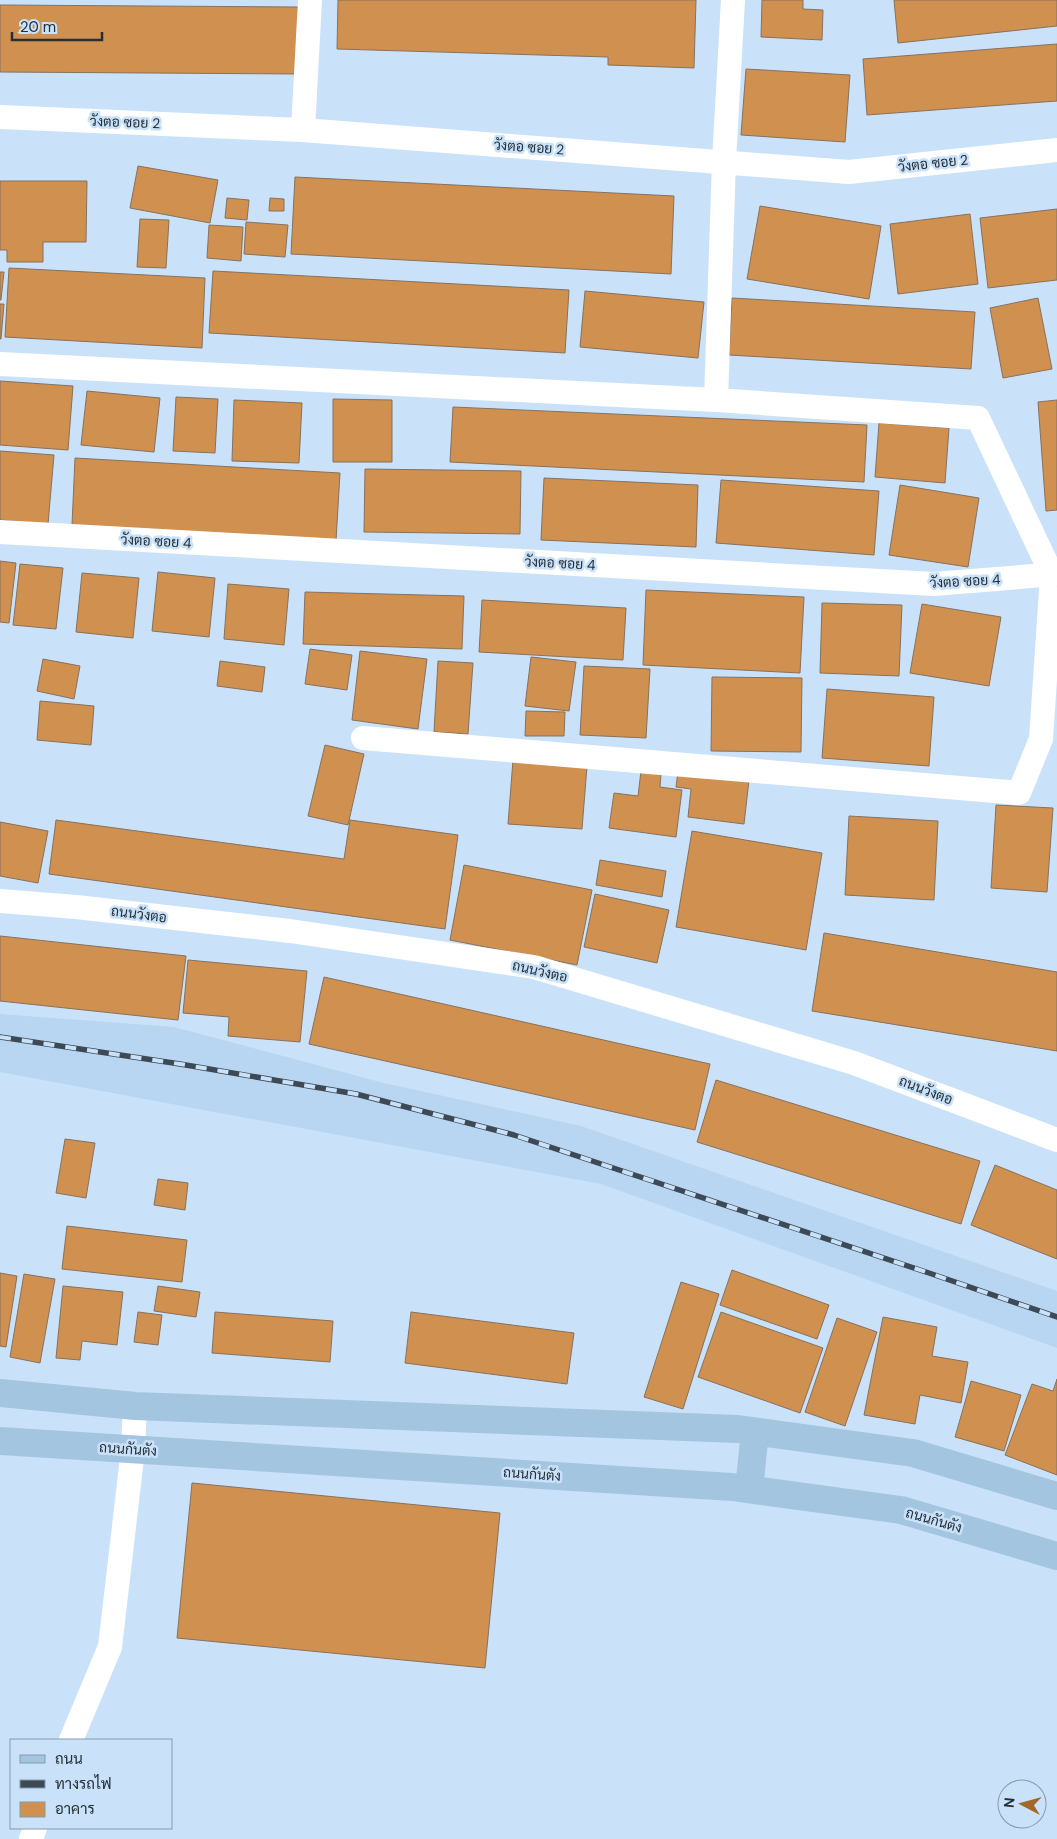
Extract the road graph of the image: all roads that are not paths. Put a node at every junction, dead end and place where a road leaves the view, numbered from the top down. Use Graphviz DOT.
graph roads {
  1 [pos="310,0"];
  2 [pos="733,0"];
  3 [pos="0,117"];
  4 [pos="303,130"];
  5 [pos="1057,150"];
  6 [pos="724,161"];
  7 [pos="0,364"];
  8 [pos="716,400"];
  9 [pos="0,532"];
  10 [pos="1055,574"];
  11 [pos="363,738"];
  12 [pos="0,901"];
  13 [pos="1057,1140"];
  14 [pos="0,1393"];
  15 [pos="136,1406"];
  16 [pos="755,1432"];
  17 [pos="0,1441"];
  18 [pos="133,1449"];
  19 [pos="749,1489"];
  20 [pos="1057,1496"];
  21 [pos="1057,1556"];
  22 [pos="71,1739"];
  1 -- 4 [label="street"];
  2 -- 6 [label="street"];
  3 -- 4 [label="street, วังตอ ซอย 2"];
  4 -- 6 [label="street, วังตอ ซอย 2"];
  5 -- 6 [label="street, วังตอ ซอย 2"];
  6 -- 8 [label="street"];
  7 -- 8 [label="street"];
  8 -- 10 [label="street"];
  9 -- 10 [label="street, วังตอ ซอย 4"];
  10 -- 11 [label="street"];
  12 -- 13 [label="street, ถนนวังตอ"];
  14 -- 15 [label="main road"];
  15 -- 16 [label="main road"];
  15 -- 18 [label="street"];
  16 -- 19 [label="main road"];
  16 -- 20 [label="main road"];
  17 -- 18 [label="main road, ถนนกันตัง"];
  18 -- 19 [label="main road, ถนนกันตัง"];
  18 -- 22 [label="street"];
  19 -- 21 [label="main road, ถนนกันตัง"];
}
